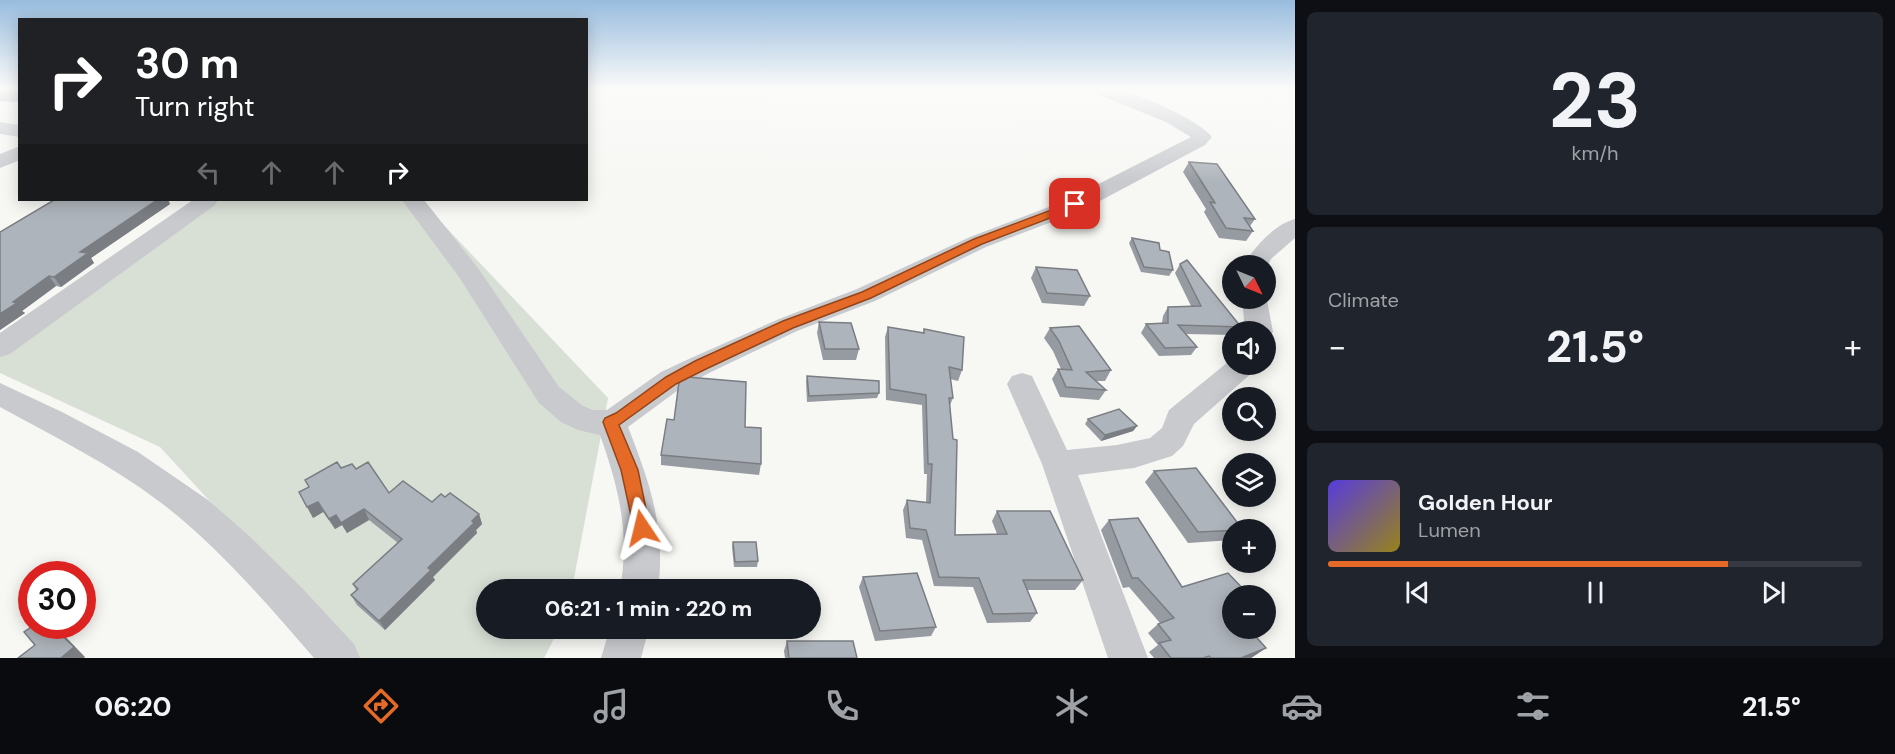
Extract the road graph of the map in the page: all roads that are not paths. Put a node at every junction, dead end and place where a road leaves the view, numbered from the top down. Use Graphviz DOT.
graph roads {
  1 [pos="1178,121"];
  2 [pos="0,128"];
  3 [pos="18,131"];
  4 [pos="18,153"];
  5 [pos="0,162"];
  6 [pos="206,201"];
  7 [pos="414,201"];
  8 [pos="1295,226"];
  9 [pos="1261,255"];
  10 [pos="0,347"];
  11 [pos="1231,375"];
  12 [pos="1022,384"];
  13 [pos="0,394"];
  14 [pos="610,422"];
  15 [pos="1058,464"];
  16 [pos="640,579"];
  17 [pos="627,639"];
  18 [pos="340,658"];
  19 [pos="621,658"];
  20 [pos="1128,658"];
  1 -- 14 [label="street"];
  2 -- 3 [label="street"];
  4 -- 5 [label="street"];
  6 -- 10 [label="street"];
  7 -- 14 [label="street"];
  8 -- 9 [label="street"];
  11 -- 15 [label="street"];
  12 -- 15 [label="street"];
  13 -- 18 [label="street"];
  14 -- 16 [label="street"];
  15 -- 20 [label="street"];
  17 -- 19 [label="street"];
}
